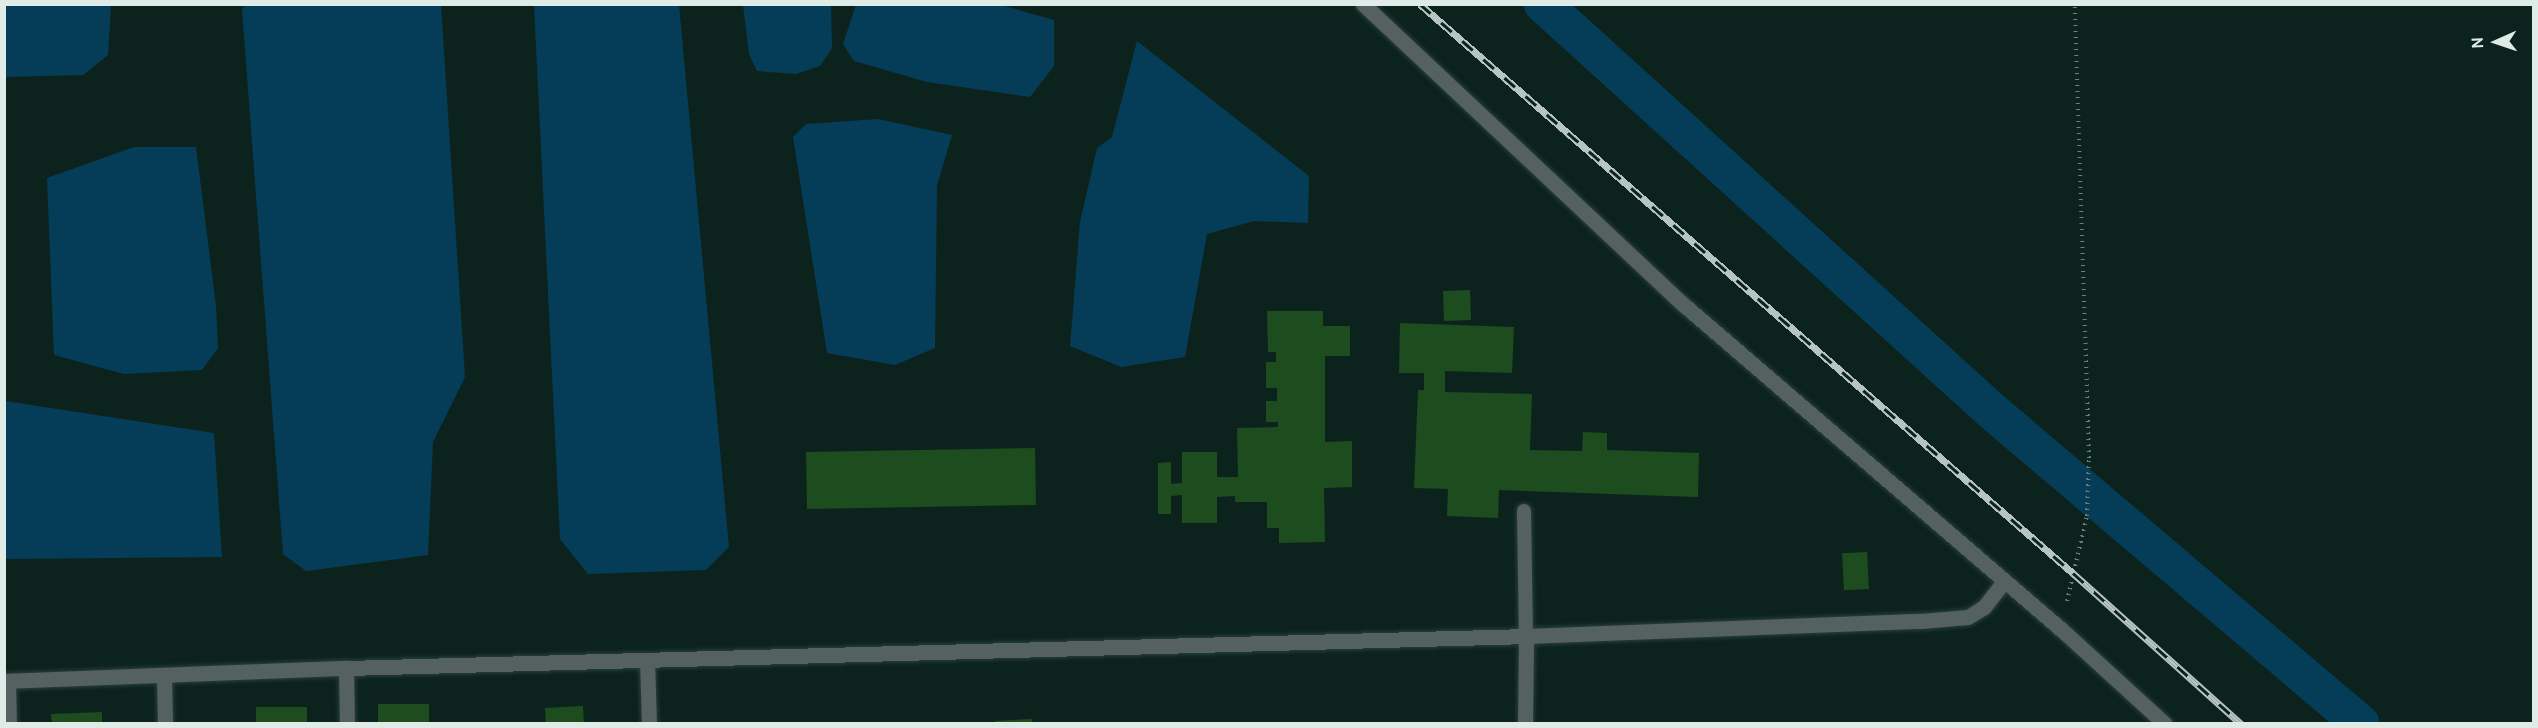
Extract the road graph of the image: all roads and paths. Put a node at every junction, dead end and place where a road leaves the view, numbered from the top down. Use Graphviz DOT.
graph roads {
  1 [pos="1363,4"];
  2 [pos="2075,4"];
  3 [pos="1524,511"];
  4 [pos="2004,581"];
  5 [pos="2062,630"];
  6 [pos="1526,636"];
  7 [pos="647,660"];
  8 [pos="346,668"];
  9 [pos="164,676"];
  10 [pos="6,681"];
  11 [pos="9,723"];
  12 [pos="165,723"];
  13 [pos="347,723"];
  14 [pos="649,723"];
  15 [pos="1525,723"];
  16 [pos="2165,723"];
  1 -- 4 [label="street"];
  2 -- 5 [label="path"];
  3 -- 6 [label="lane"];
  4 -- 5 [label="street"];
  4 -- 6 [label="street"];
  5 -- 16 [label="street"];
  6 -- 7 [label="street"];
  6 -- 15 [label="street"];
  7 -- 8 [label="street"];
  7 -- 14 [label="street"];
  8 -- 9 [label="street"];
  8 -- 13 [label="street"];
  9 -- 10 [label="street"];
  9 -- 12 [label="street"];
  10 -- 11 [label="street"];
}
